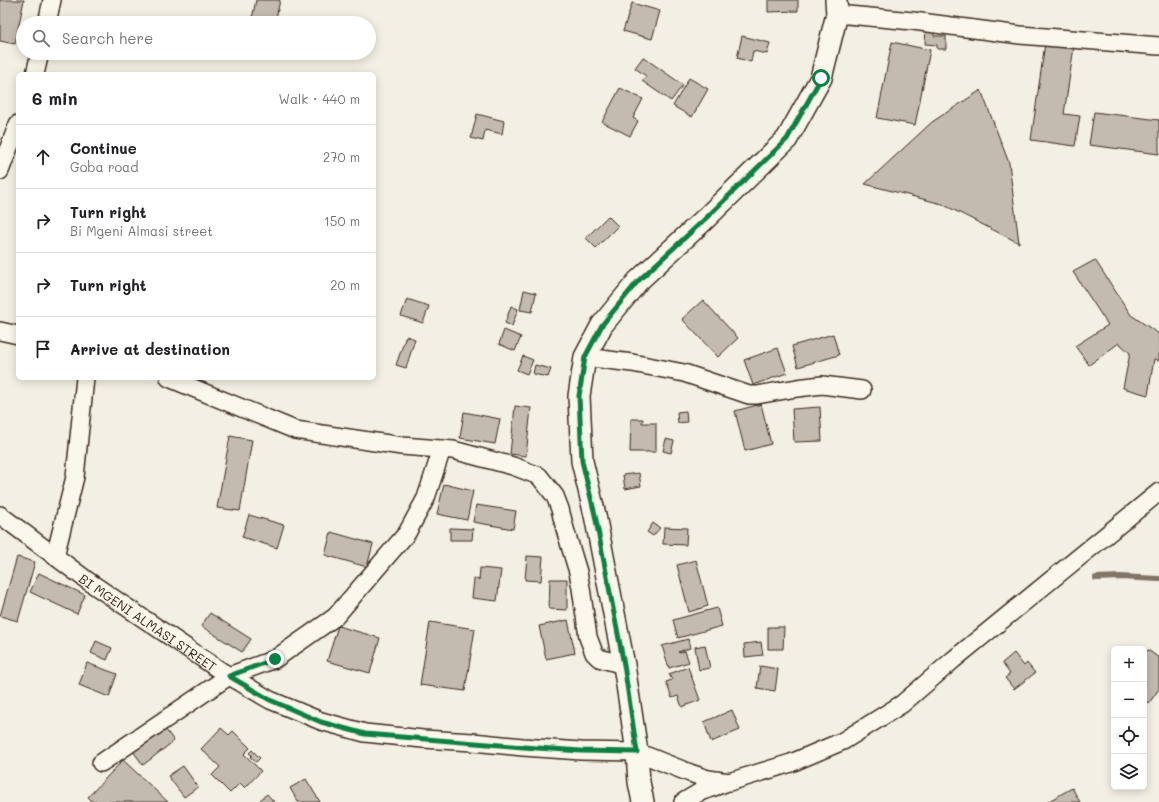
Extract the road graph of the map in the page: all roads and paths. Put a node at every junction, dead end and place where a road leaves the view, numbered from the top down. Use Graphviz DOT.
graph roads {
  1 [pos="52,0"];
  2 [pos="836,7"];
  3 [pos="49,16"];
  4 [pos="1159,46"];
  5 [pos="38,60"];
  6 [pos="35,72"];
  7 [pos="16,129"];
  8 [pos="0,171"];
  9 [pos="0,331"];
  10 [pos="16,335"];
  11 [pos="585,357"];
  12 [pos="85,380"];
  13 [pos="174,380"];
  14 [pos="862,390"];
  15 [pos="442,449"];
  16 [pos="1159,492"];
  17 [pos="0,515"];
  18 [pos="55,556"];
  19 [pos="624,665"];
  20 [pos="229,676"];
  21 [pos="637,752"];
  22 [pos="101,763"];
  23 [pos="729,782"];
  24 [pos="643,802"];
  25 [pos="683,802"];
  1 -- 3 [label="street"];
  2 -- 4 [label="street"];
  2 -- 11 [label="street"];
  5 -- 6 [label="street"];
  7 -- 8 [label="street"];
  9 -- 10 [label="street"];
  11 -- 14 [label="street"];
  11 -- 19 [label="street"];
  12 -- 18 [label="street"];
  13 -- 15 [label="street"];
  15 -- 19 [label="street"];
  15 -- 20 [label="street"];
  16 -- 23 [label="street"];
  17 -- 18 [label="street, BI MGENI ALMASI STREET"];
  18 -- 20 [label="street, BI MGENI ALMASI STREET"];
  19 -- 21 [label="street"];
  20 -- 21 [label="street, BI MGENI ALMASI STREET"];
  20 -- 22 [label="street"];
  21 -- 23 [label="street"];
  21 -- 24 [label="street"];
  23 -- 25 [label="street"];
}
